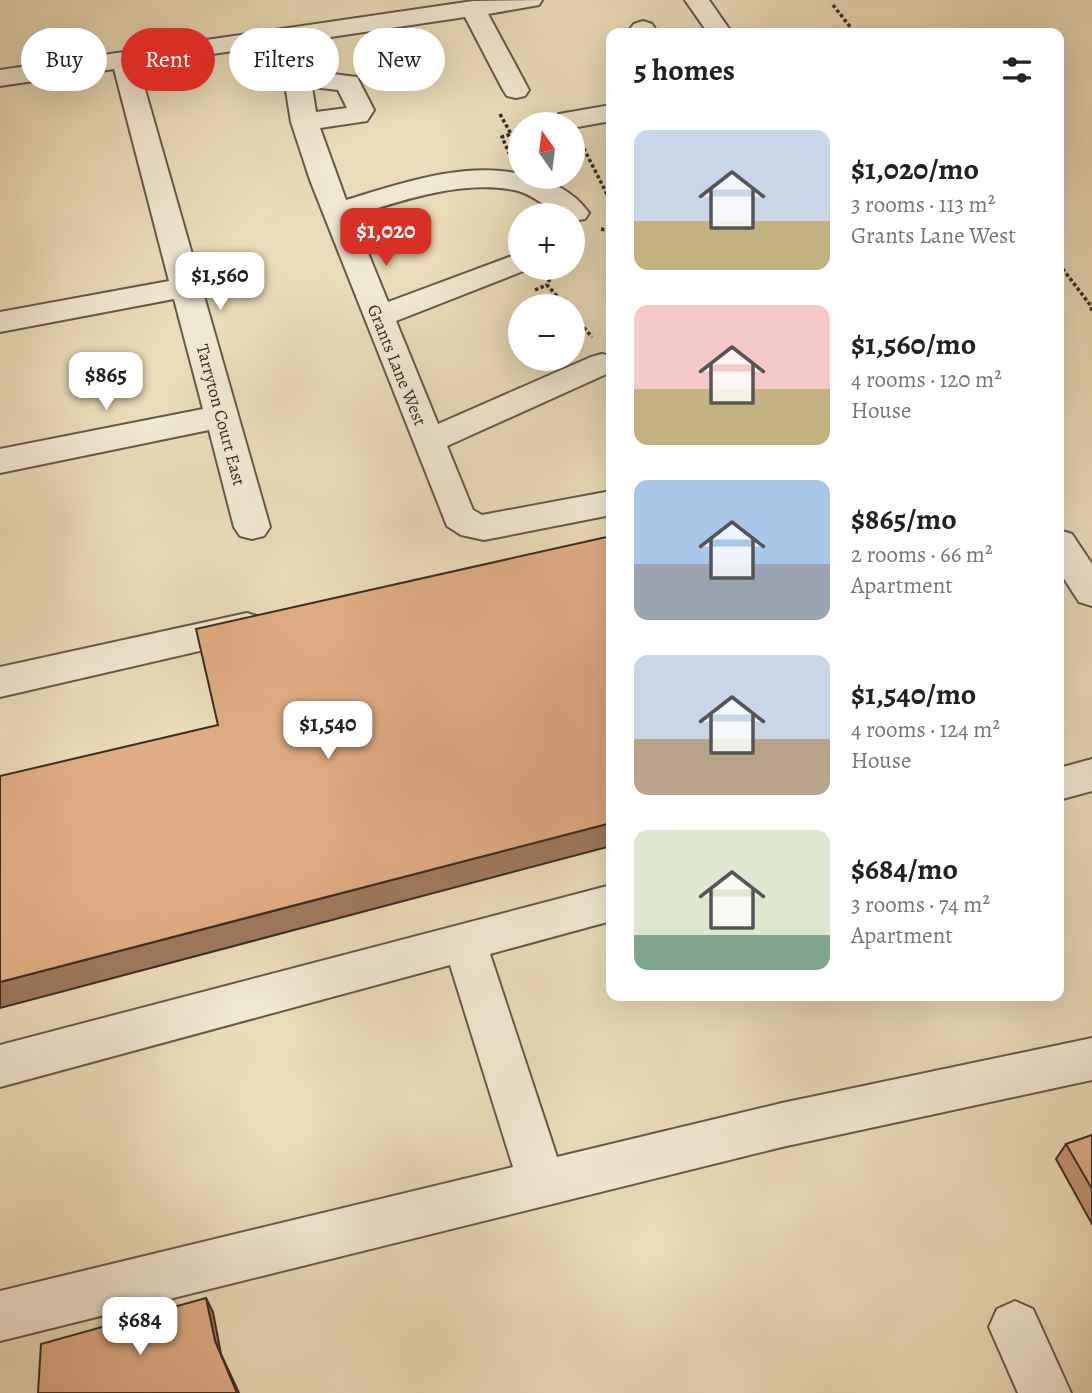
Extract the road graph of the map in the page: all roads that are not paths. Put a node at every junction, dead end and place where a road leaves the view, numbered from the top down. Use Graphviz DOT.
graph roads {
  1 [pos="360,0"];
  2 [pos="530,0"];
  3 [pos="698,0"];
  4 [pos="473,8"];
  5 [pos="371,23"];
  6 [pos="337,28"];
  7 [pos="716,28"];
  8 [pos="121,60"];
  9 [pos="0,78"];
  10 [pos="339,82"];
  11 [pos="516,90"];
  12 [pos="132,91"];
  13 [pos="299,91"];
  14 [pos="606,115"];
  15 [pos="304,122"];
  16 [pos="585,125"];
  17 [pos="562,203"];
  18 [pos="337,212"];
  19 [pos="508,267"];
  20 [pos="186,288"];
  21 [pos="378,317"];
  22 [pos="0,322"];
  23 [pos="602,365"];
  24 [pos="222,416"];
  25 [pos="428,442"];
  26 [pos="0,461"];
  27 [pos="606,504"];
  28 [pos="252,527"];
  29 [pos="1064,551"];
  30 [pos="1092,593"];
  31 [pos="285,619"];
  32 [pos="0,682"];
  33 [pos="1092,775"];
  34 [pos="1064,783"];
  35 [pos="606,904"];
  36 [pos="464,942"];
  37 [pos="1092,1059"];
  38 [pos="0,1066"];
  39 [pos="542,1184"];
  40 [pos="0,1316"];
  41 [pos="1015,1327"];
  42 [pos="1045,1393"];
  1 -- 5 [label="street"];
  2 -- 4 [label="street"];
  3 -- 7 [label="street"];
  4 -- 5 [label="street"];
  4 -- 11 [label="street"];
  5 -- 6 [label="street"];
  8 -- 9 [label="street"];
  10 -- 15 [label="street"];
  12 -- 20 [label="street, Tarryton Court East"];
  13 -- 15 [label="street, Grants Lane West"];
  14 -- 16 [label="street"];
  15 -- 18 [label="street, Grants Lane West"];
  17 -- 18 [label="street"];
  18 -- 21 [label="street, Grants Lane West"];
  19 -- 21 [label="street"];
  20 -- 22 [label="street"];
  20 -- 24 [label="street, Tarryton Court East"];
  21 -- 25 [label="street, Grants Lane West"];
  23 -- 25 [label="street"];
  24 -- 26 [label="street"];
  24 -- 28 [label="street, Tarryton Court East"];
  25 -- 27 [label="street, Grants Lane West"];
  29 -- 30 [label="street"];
  31 -- 32 [label="street"];
  33 -- 34 [label="street"];
  35 -- 36 [label="street"];
  36 -- 38 [label="street"];
  36 -- 39 [label="street"];
  37 -- 39 [label="street"];
  39 -- 40 [label="street"];
  41 -- 42 [label="street"];
}
